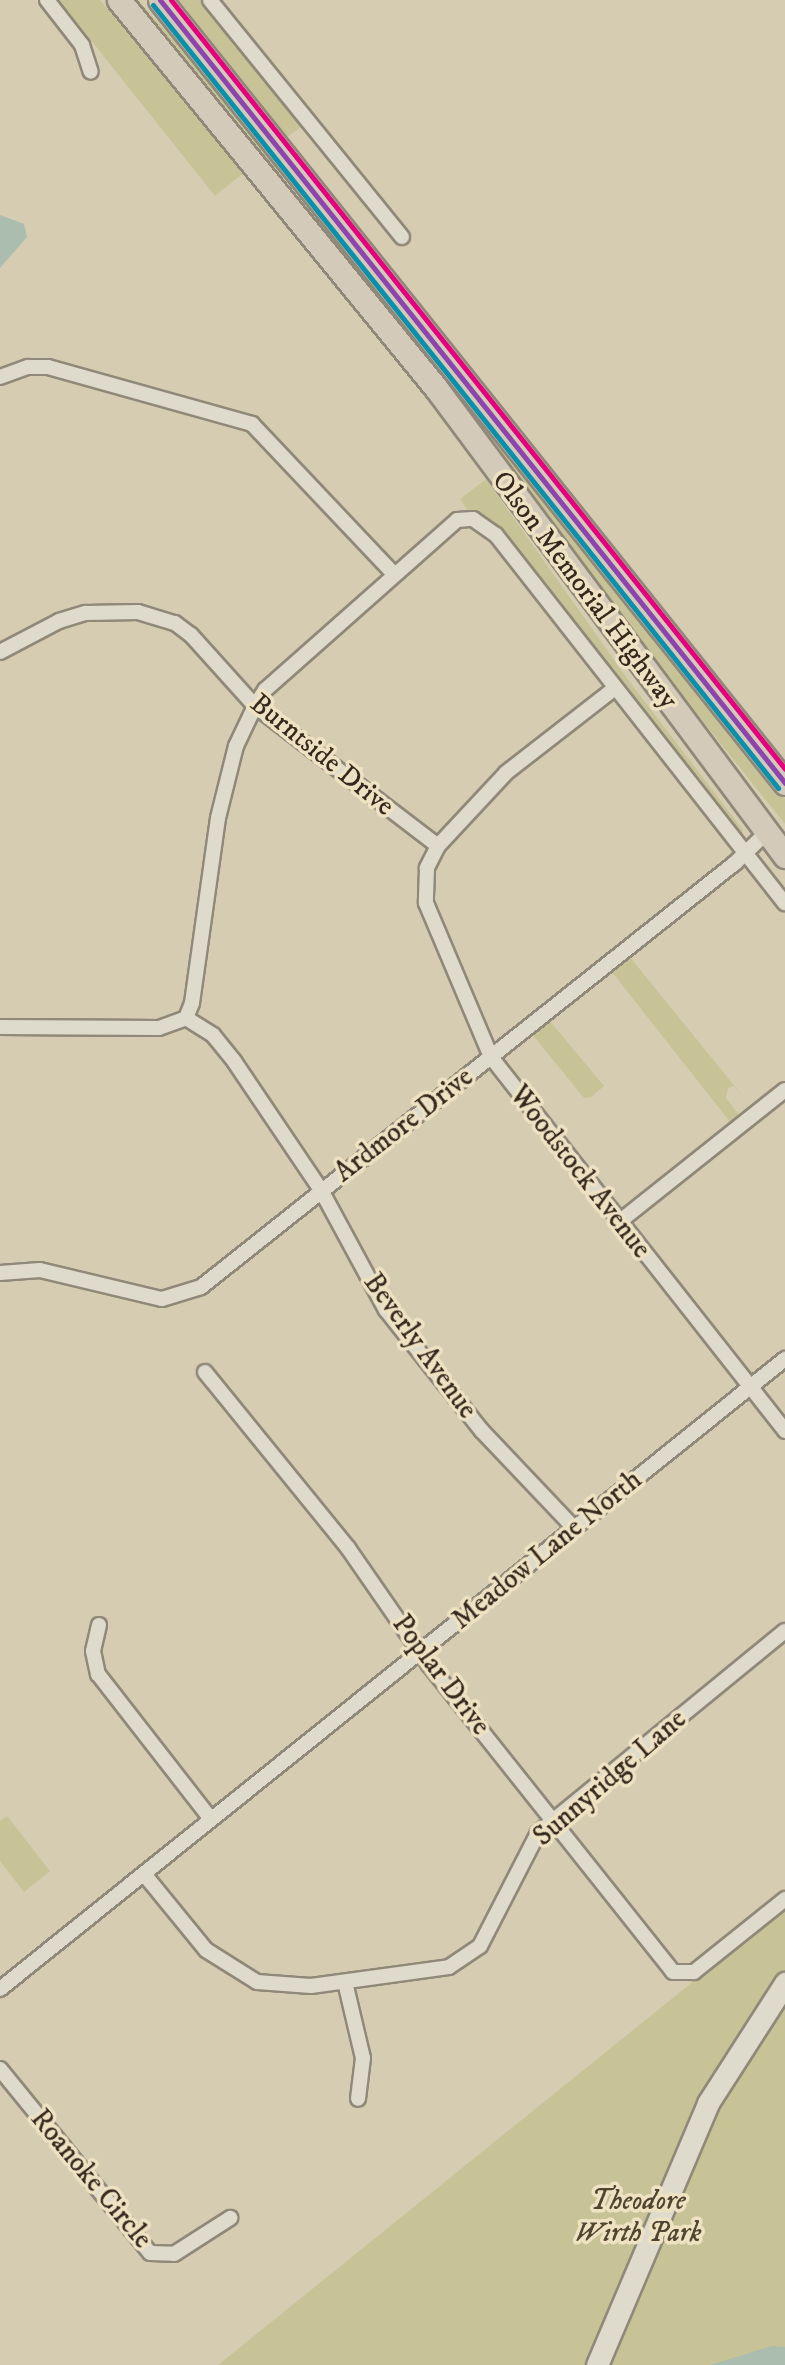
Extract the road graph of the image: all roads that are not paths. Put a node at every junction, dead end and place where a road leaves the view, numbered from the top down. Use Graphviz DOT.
graph roads {
  1 [pos="47,0"];
  2 [pos="119,0"];
  3 [pos="160,0"];
  4 [pos="209,0"];
  5 [pos="91,72"];
  6 [pos="402,237"];
  7 [pos="0,377"];
  8 [pos="393,573"];
  9 [pos="0,652"];
  10 [pos="615,688"];
  11 [pos="255,706"];
  12 [pos="785,783"];
  13 [pos="776,833"];
  14 [pos="438,846"];
  15 [pos="745,853"];
  16 [pos="785,856"];
  17 [pos="785,903"];
  18 [pos="186,1018"];
  19 [pos="0,1027"];
  20 [pos="491,1057"];
  21 [pos="785,1090"];
  22 [pos="321,1190"];
  23 [pos="619,1222"];
  24 [pos="0,1273"];
  25 [pos="785,1359"];
  26 [pos="205,1372"];
  27 [pos="750,1387"];
  28 [pos="785,1431"];
  29 [pos="574,1528"];
  30 [pos="99,1625"];
  31 [pos="785,1631"];
  32 [pos="421,1651"];
  33 [pos="211,1819"];
  34 [pos="553,1821"];
  35 [pos="144,1874"];
  36 [pos="785,1899"];
  37 [pos="345,1982"];
  38 [pos="785,1983"];
  39 [pos="0,1989"];
  40 [pos="0,2069"];
  41 [pos="358,2099"];
  42 [pos="230,2218"];
  43 [pos="597,2365"];
  1 -- 5 [label="street"];
  2 -- 13 [label="main road, Olson Memorial Highway"];
  3 -- 12 [label="main road, Olson Memorial Highway"];
  4 -- 6 [label="street"];
  7 -- 8 [label="street"];
  8 -- 10 [label="street"];
  8 -- 11 [label="street"];
  9 -- 11 [label="street, Burntside Drive"];
  10 -- 14 [label="street"];
  10 -- 15 [label="street"];
  11 -- 14 [label="street, Burntside Drive"];
  11 -- 18 [label="street"];
  13 -- 15 [label="street, Ardmore Drive"];
  13 -- 16 [label="main road"];
  14 -- 20 [label="street, Woodstock Avenue"];
  15 -- 17 [label="street"];
  15 -- 20 [label="street, Ardmore Drive"];
  18 -- 19 [label="street"];
  18 -- 22 [label="street, Beverly Avenue"];
  20 -- 22 [label="street, Ardmore Drive"];
  20 -- 23 [label="street, Woodstock Avenue"];
  21 -- 23 [label="street"];
  22 -- 24 [label="street, Ardmore Drive"];
  22 -- 29 [label="street, Beverly Avenue"];
  23 -- 27 [label="street, Woodstock Avenue"];
  25 -- 27 [label="street, Meadow Lane North"];
  26 -- 32 [label="street, Poplar Drive"];
  27 -- 28 [label="street, Woodstock Avenue"];
  27 -- 29 [label="street, Meadow Lane North"];
  29 -- 32 [label="street, Meadow Lane North"];
  30 -- 33 [label="street"];
  31 -- 34 [label="street, Sunnyridge Lane"];
  32 -- 33 [label="street, Meadow Lane North"];
  32 -- 34 [label="street, Poplar Drive"];
  33 -- 35 [label="street, Meadow Lane North"];
  34 -- 36 [label="street, Poplar Drive"];
  34 -- 37 [label="street, Sunnyridge Lane"];
  35 -- 37 [label="street, Sunnyridge Lane"];
  35 -- 39 [label="street, Meadow Lane North"];
  37 -- 41 [label="street"];
  38 -- 43 [label="street"];
  40 -- 42 [label="street, Roanoke Circle"];
}
